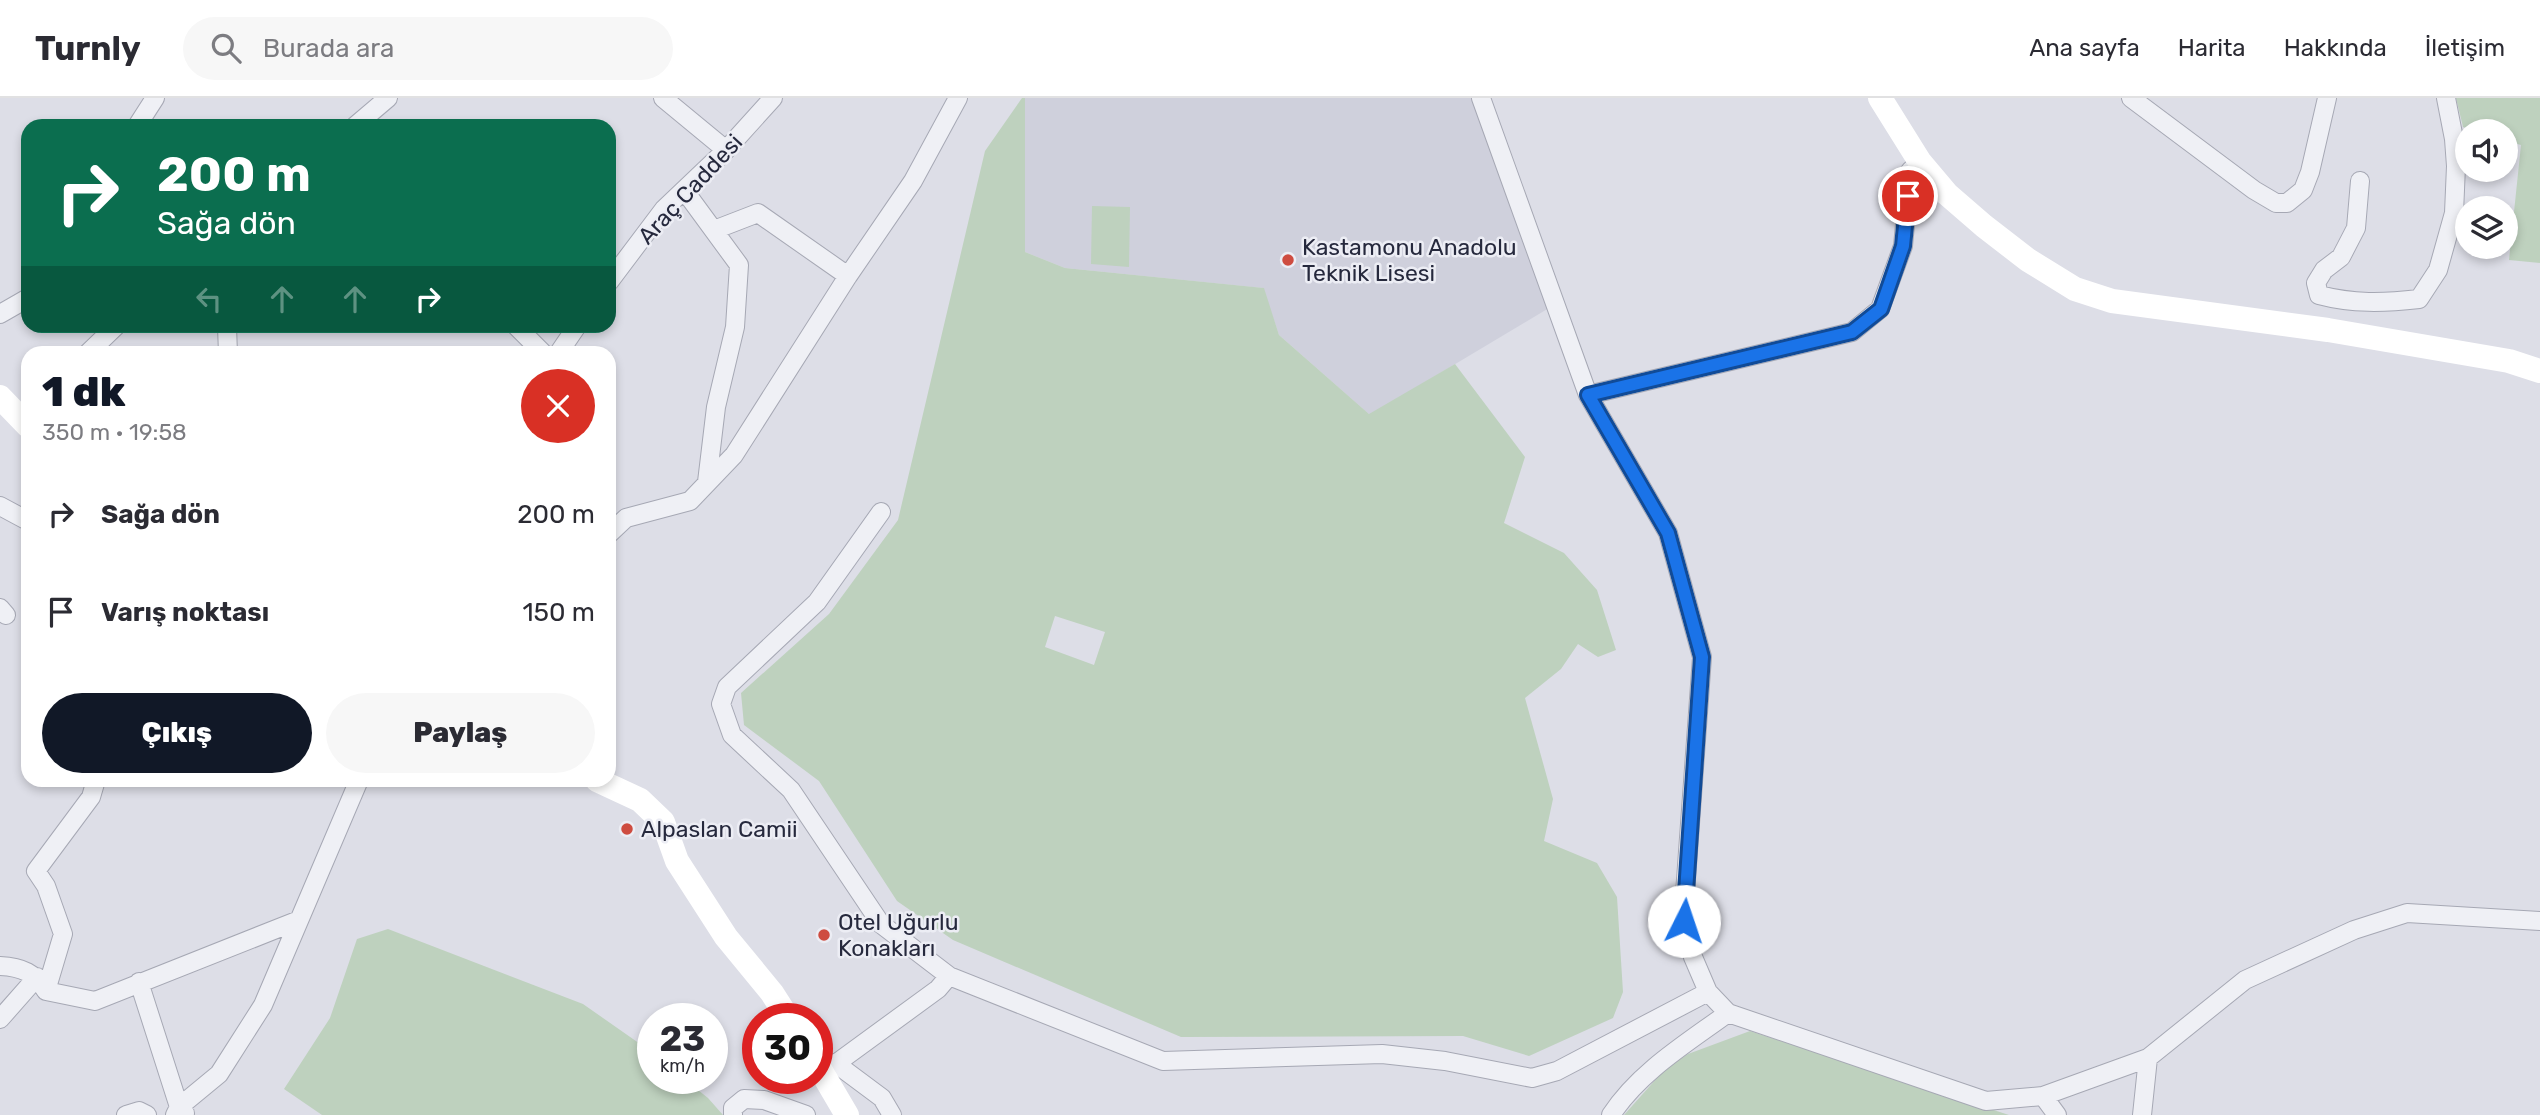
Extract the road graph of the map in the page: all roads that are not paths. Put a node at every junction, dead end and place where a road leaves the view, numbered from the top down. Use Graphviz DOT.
graph roads {
  1 [pos="155,98"];
  2 [pos="388,98"];
  3 [pos="663,98"];
  4 [pos="773,98"];
  5 [pos="958,98"];
  6 [pos="1481,98"];
  7 [pos="1881,98"];
  8 [pos="2131,98"];
  9 [pos="2327,98"];
  10 [pos="2446,98"];
  11 [pos="142,119"];
  12 [pos="368,119"];
  13 [pos="726,150"];
  14 [pos="1920,163"];
  15 [pos="2360,181"];
  16 [pos="684,190"];
  17 [pos="714,230"];
  18 [pos="616,273"];
  19 [pos="848,276"];
  20 [pos="21,303"];
  21 [pos="0,314"];
  22 [pos="109,333"];
  23 [pos="523,333"];
  24 [pos="95,346"];
  25 [pos="536,346"];
  26 [pos="2540,371"];
  27 [pos="1588,395"];
  28 [pos="0,397"];
  29 [pos="21,415"];
  30 [pos="707,482"];
  31 [pos="0,506"];
  32 [pos="881,512"];
  33 [pos="21,518"];
  34 [pos="616,527"];
  35 [pos="94,787"];
  36 [pos="356,787"];
  37 [pos="612,787"];
  38 [pos="299,920"];
  39 [pos="2540,921"];
  40 [pos="0,966"];
  41 [pos="949,976"];
  42 [pos="139,982"];
  43 [pos="42,984"];
  44 [pos="1708,992"];
  45 [pos="778,1003"];
  46 [pos="1728,1013"];
  47 [pos="0,1019"];
  48 [pos="2148,1058"];
  49 [pos="833,1061"];
  50 [pos="833,1071"];
  51 [pos="833,1084"];
  52 [pos="2043,1096"];
  53 [pos="180,1112"];
  54 [pos="126,1115"];
  55 [pos="147,1115"];
  56 [pos="733,1115"];
  57 [pos="806,1115"];
  58 [pos="847,1115"];
  59 [pos="892,1115"];
  60 [pos="1611,1115"];
  61 [pos="2057,1115"];
  62 [pos="2142,1115"];
  1 -- 11 [label="street"];
  2 -- 12 [label="street"];
  3 -- 13 [label="street"];
  4 -- 13 [label="street, Araç Caddesi"];
  5 -- 19 [label="street"];
  6 -- 27 [label="street"];
  7 -- 14 [label="main road"];
  8 -- 9 [label="street"];
  10 -- 15 [label="street"];
  13 -- 16 [label="street, Araç Caddesi"];
  14 -- 26 [label="main road"];
  14 -- 27 [label="street"];
  16 -- 17 [label="street"];
  16 -- 18 [label="street, Araç Caddesi"];
  17 -- 19 [label="street"];
  17 -- 30 [label="street"];
  19 -- 30 [label="street"];
  20 -- 21 [label="street"];
  22 -- 24 [label="street"];
  23 -- 25 [label="street"];
  27 -- 44 [label="street"];
  28 -- 29 [label="main road"];
  30 -- 34 [label="street"];
  31 -- 33 [label="street"];
  32 -- 41 [label="street"];
  35 -- 43 [label="street"];
  36 -- 38 [label="street"];
  37 -- 45 [label="main road"];
  38 -- 42 [label="street"];
  38 -- 53 [label="street"];
  39 -- 48 [label="street"];
  40 -- 43 [label="street"];
  41 -- 44 [label="street"];
  41 -- 49 [label="street"];
  42 -- 43 [label="street"];
  42 -- 53 [label="street"];
  43 -- 47 [label="street"];
  44 -- 46 [label="street"];
  46 -- 52 [label="street"];
  46 -- 60 [label="street"];
  48 -- 52 [label="street"];
  48 -- 62 [label="street"];
  50 -- 59 [label="street"];
  51 -- 58 [label="main road"];
  52 -- 61 [label="street"];
  54 -- 55 [label="street"];
  56 -- 57 [label="street"];
}
